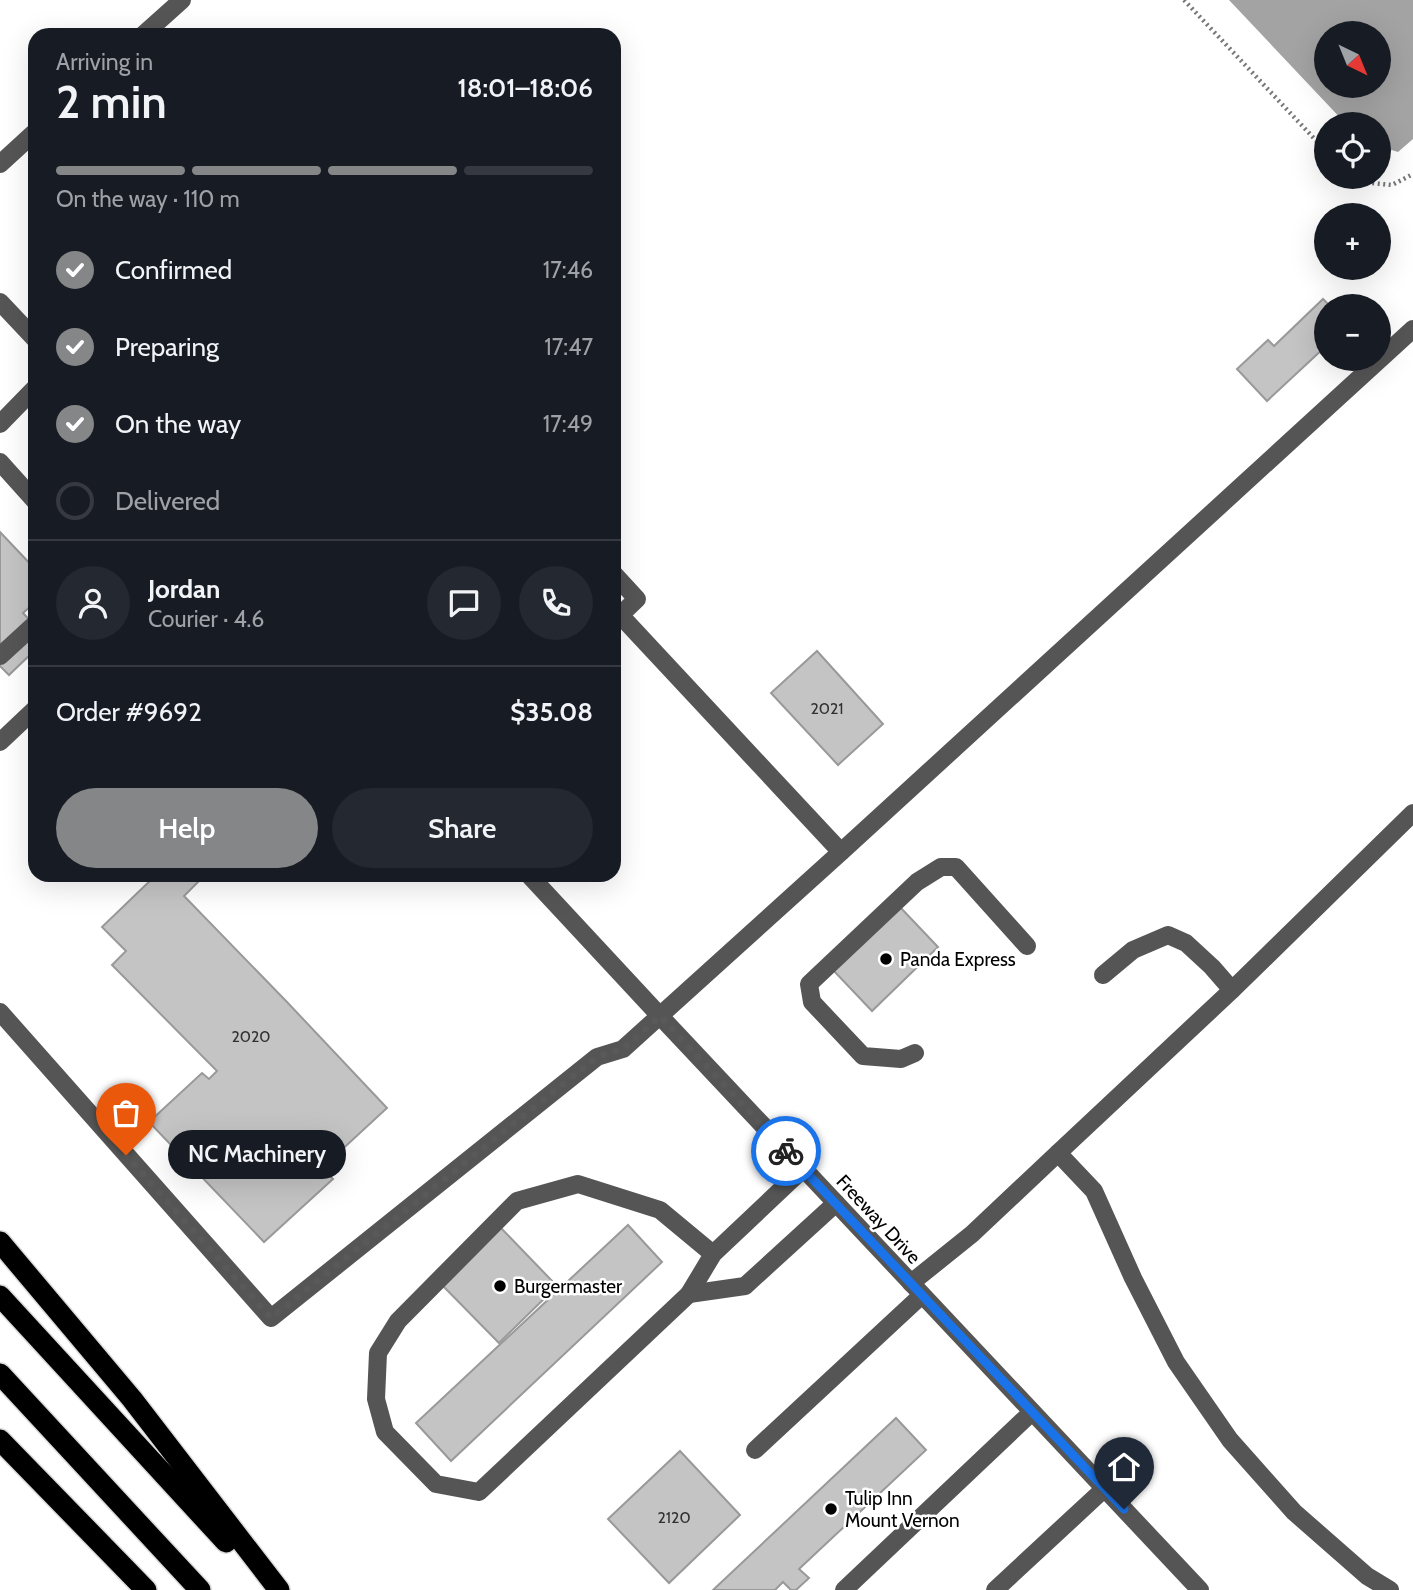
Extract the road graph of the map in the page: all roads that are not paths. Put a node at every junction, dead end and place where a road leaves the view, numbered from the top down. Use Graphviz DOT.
graph roads {
  1 [pos="182,0"];
  2 [pos="151,28"];
  3 [pos="28,138"];
  4 [pos="0,164"];
  5 [pos="0,302"];
  6 [pos="1413,329"];
  7 [pos="28,332"];
  8 [pos="28,395"];
  9 [pos="0,401"];
  10 [pos="20,402"];
  11 [pos="0,424"];
  12 [pos="0,461"];
  13 [pos="28,493"];
  14 [pos="621,582"];
  15 [pos="621,614"];
  16 [pos="621,622"];
  17 [pos="28,630"];
  18 [pos="0,656"];
  19 [pos="28,716"];
  20 [pos="0,742"];
  21 [pos="1413,813"];
  22 [pos="841,852"];
  23 [pos="536,882"];
  24 [pos="1027,946"];
  25 [pos="1103,975"];
  26 [pos="1232,990"];
  27 [pos="0,1012"];
  28 [pos="660,1016"];
  29 [pos="915,1053"];
  30 [pos="1058,1153"];
  31 [pos="803,1169"];
  32 [pos="836,1203"];
  33 [pos="0,1242"];
  34 [pos="713,1254"];
  35 [pos="916,1289"];
  36 [pos="689,1294"];
  37 [pos="0,1296"];
  38 [pos="0,1374"];
  39 [pos="1032,1412"];
  40 [pos="0,1440"];
  41 [pos="755,1450"];
  42 [pos="1104,1489"];
  43 [pos="146,1590"];
  44 [pos="200,1590"];
  45 [pos="271,1590"];
  46 [pos="279,1590"];
  47 [pos="844,1590"];
  48 [pos="995,1590"];
  49 [pos="1200,1590"];
  50 [pos="1390,1590"];
  1 -- 2 [label="street"];
  3 -- 4 [label="street"];
  5 -- 7 [label="street"];
  6 -- 22 [label="street"];
  8 -- 10 [label="street"];
  9 -- 10 [label="street"];
  10 -- 11 [label="street"];
  12 -- 13 [label="street"];
  14 -- 15 [label="street"];
  16 -- 22 [label="street"];
  17 -- 18 [label="street"];
  19 -- 20 [label="street"];
  21 -- 26 [label="street"];
  22 -- 28 [label="street"];
  23 -- 28 [label="street, Freeway Drive"];
  24 -- 29 [label="street"];
  25 -- 26 [label="street"];
  26 -- 30 [label="street"];
  27 -- 28 [label="street"];
  28 -- 31 [label="street, Freeway Drive"];
  30 -- 35 [label="street"];
  30 -- 50 [label="street"];
  31 -- 32 [label="street, Freeway Drive"];
  31 -- 34 [label="street"];
  32 -- 35 [label="street, Freeway Drive"];
  32 -- 36 [label="street"];
  33 -- 46 [label="highway"];
  34 -- 36 [label="street"];
  34 -- 36 [label="street"];
  35 -- 39 [label="street, Freeway Drive"];
  35 -- 41 [label="street"];
  37 -- 45 [label="highway"];
  38 -- 44 [label="highway"];
  39 -- 42 [label="street, Freeway Drive"];
  39 -- 47 [label="street"];
  40 -- 43 [label="highway"];
  42 -- 48 [label="street"];
  42 -- 49 [label="street, Freeway Drive"];
}
